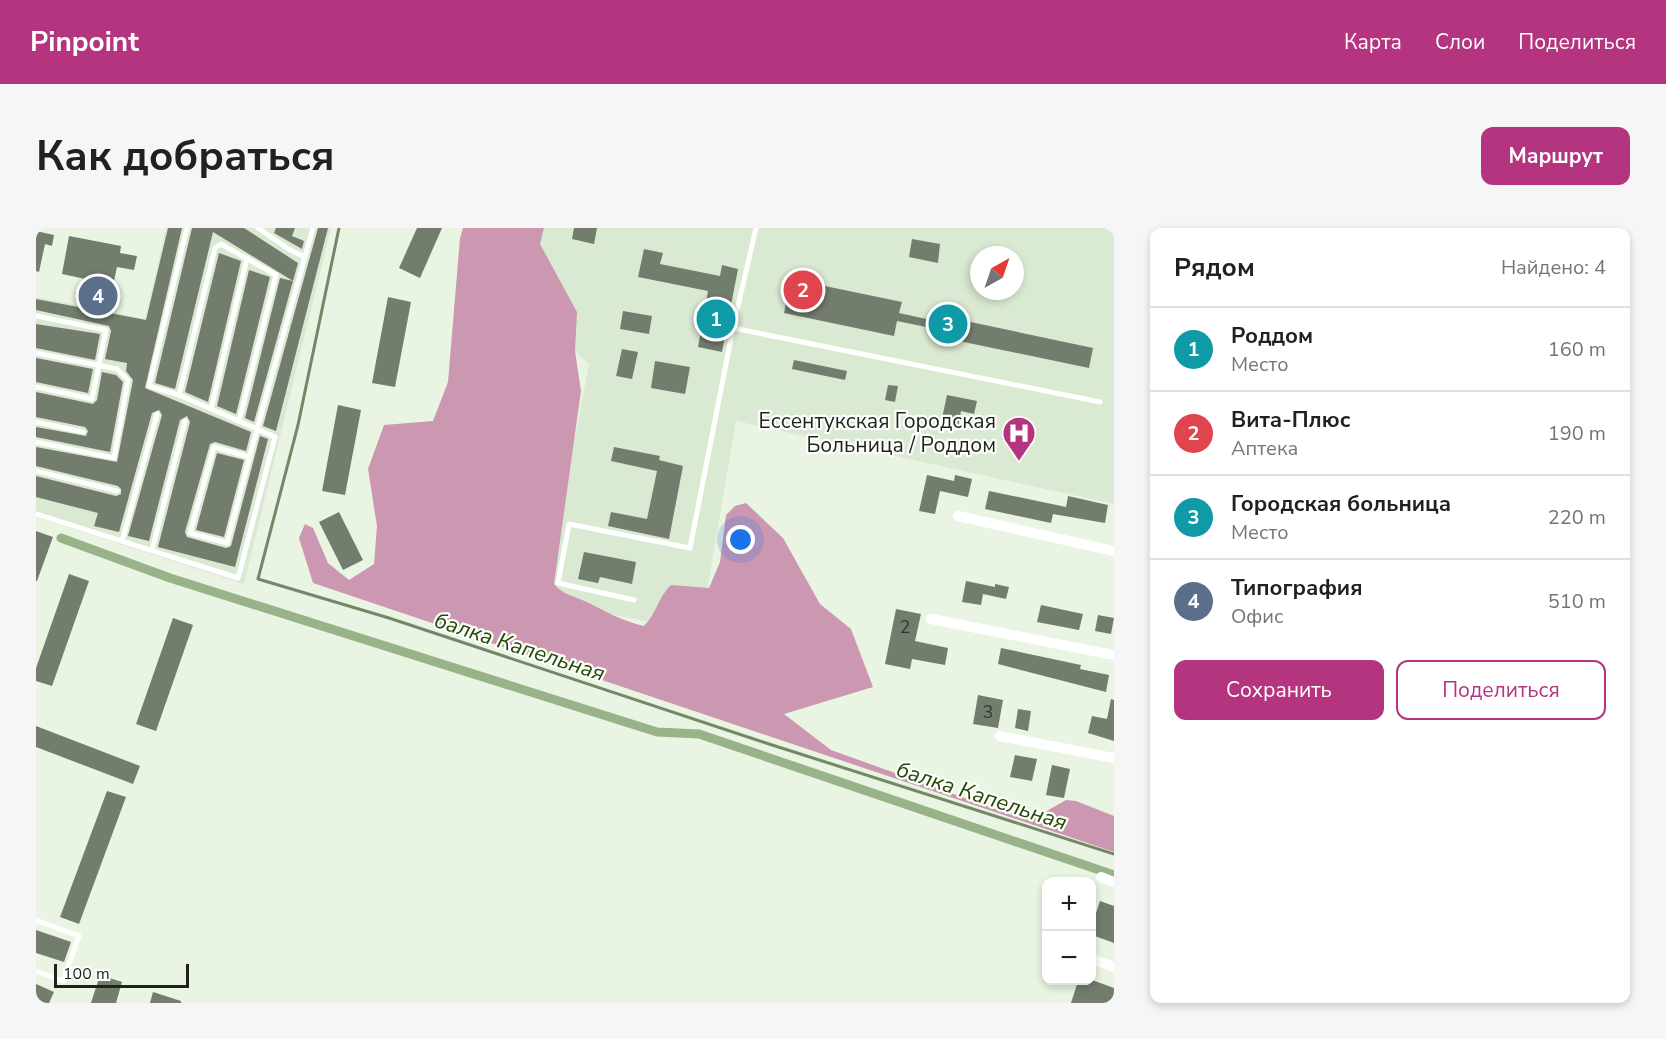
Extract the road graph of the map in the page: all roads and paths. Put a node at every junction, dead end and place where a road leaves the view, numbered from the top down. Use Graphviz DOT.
graph roads {
  1 [pos="187,228"];
  2 [pos="258,228"];
  3 [pos="313,228"];
  4 [pos="756,228"];
  5 [pos="305,257"];
  6 [pos="247,258"];
  7 [pos="36,316"];
  8 [pos="733,328"];
  9 [pos="36,353"];
  10 [pos="99,366"];
  11 [pos="36,387"];
  12 [pos="179,395"];
  13 [pos="1100,402"];
  14 [pos="211,409"];
  15 [pos="157,414"];
  16 [pos="185,421"];
  17 [pos="238,421"];
  18 [pos="36,422"];
  19 [pos="257,429"];
  20 [pos="83,432"];
  21 [pos="36,442"];
  22 [pos="250,457"];
  23 [pos="36,471"];
  24 [pos="117,491"];
  25 [pos="36,513"];
  26 [pos="958,516"];
  27 [pos="122,542"];
  28 [pos="152,550"];
  29 [pos="1114,551"];
  30 [pos="634,600"];
  31 [pos="931,619"];
  32 [pos="1114,655"];
  33 [pos="1000,736"];
  34 [pos="1114,758"];
  35 [pos="1101,877"];
  36 [pos="1114,882"];
  37 [pos="36,920"];
  38 [pos="1096,960"];
  39 [pos="1114,967"];
  40 [pos="36,971"];
  1 -- 12 [label="lane"];
  2 -- 5 [label="lane"];
  3 -- 5 [label="lane"];
  4 -- 8 [label="lane"];
  5 -- 19 [label="lane"];
  6 -- 12 [label="lane"];
  6 -- 14 [label="lane"];
  6 -- 17 [label="lane"];
  7 -- 10 [label="lane"];
  8 -- 13 [label="lane"];
  8 -- 30 [label="lane"];
  9 -- 10 [label="lane"];
  10 -- 11 [label="lane"];
  10 -- 21 [label="lane"];
  12 -- 14 [label="lane"];
  14 -- 17 [label="lane"];
  15 -- 27 [label="lane"];
  16 -- 28 [label="lane"];
  17 -- 19 [label="lane"];
  18 -- 20 [label="lane"];
  19 -- 22 [label="lane"];
  19 -- 28 [label="lane"];
  22 -- 22 [label="lane"];
  23 -- 24 [label="lane"];
  25 -- 27 [label="lane"];
  26 -- 29 [label="street"];
  27 -- 28 [label="lane"];
  31 -- 32 [label="street"];
  33 -- 34 [label="street"];
  35 -- 36 [label="street"];
  37 -- 40 [label="lane"];
  38 -- 39 [label="street"];
}
